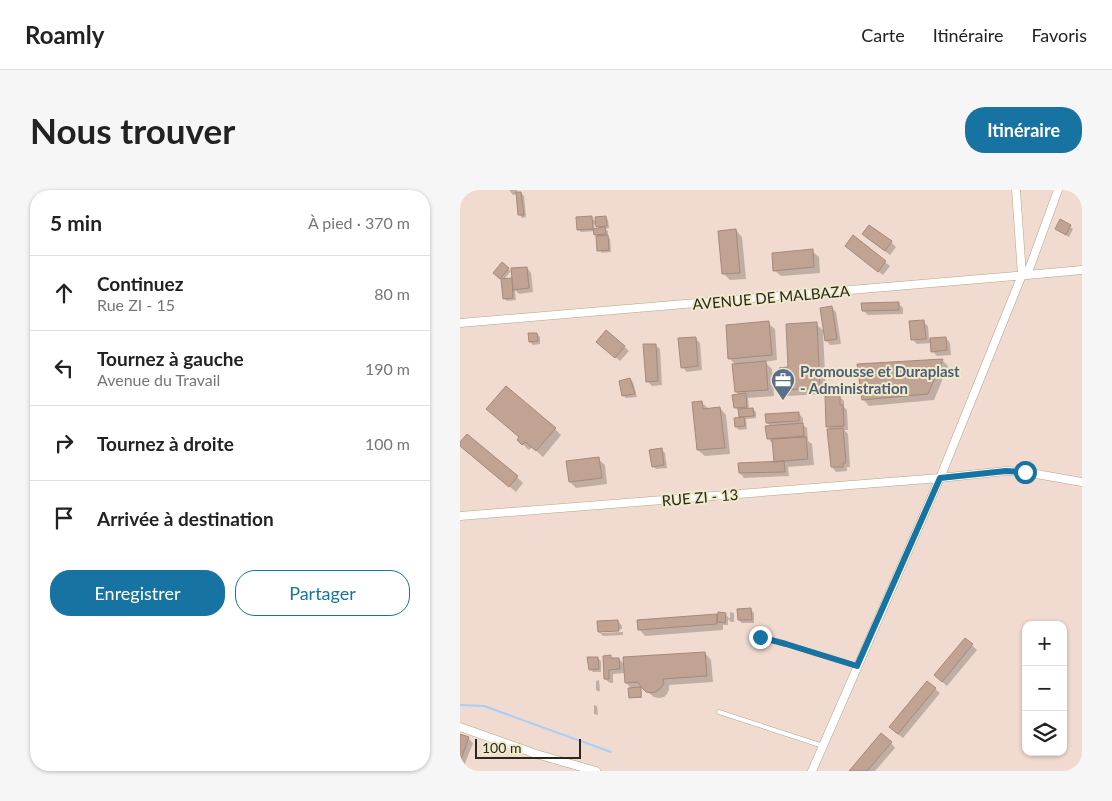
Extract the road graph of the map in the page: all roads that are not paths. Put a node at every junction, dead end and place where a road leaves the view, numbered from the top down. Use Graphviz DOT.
graph roads {
  1 [pos="1016,190"];
  2 [pos="1058,190"];
  3 [pos="1082,270"];
  4 [pos="1024,275"];
  5 [pos="460,323"];
  6 [pos="940,478"];
  7 [pos="1082,482"];
  8 [pos="460,516"];
  9 [pos="760,637"];
  10 [pos="857,666"];
  11 [pos="719,712"];
  12 [pos="460,727"];
  13 [pos="823,746"];
  14 [pos="596,771"];
  15 [pos="812,771"];
  1 -- 4 [label="street"];
  2 -- 4 [label="street"];
  3 -- 4 [label="street, AVENUE DE MALBAZA"];
  4 -- 5 [label="street, AVENUE DE MALBAZA"];
  4 -- 6 [label="street"];
  6 -- 7 [label="street, RUE ZI - 13"];
  6 -- 8 [label="street, RUE ZI - 13"];
  6 -- 10 [label="street"];
  9 -- 10 [label="lane"];
  10 -- 13 [label="street"];
  11 -- 13 [label="lane"];
  12 -- 14 [label="street"];
  13 -- 15 [label="street"];
}
